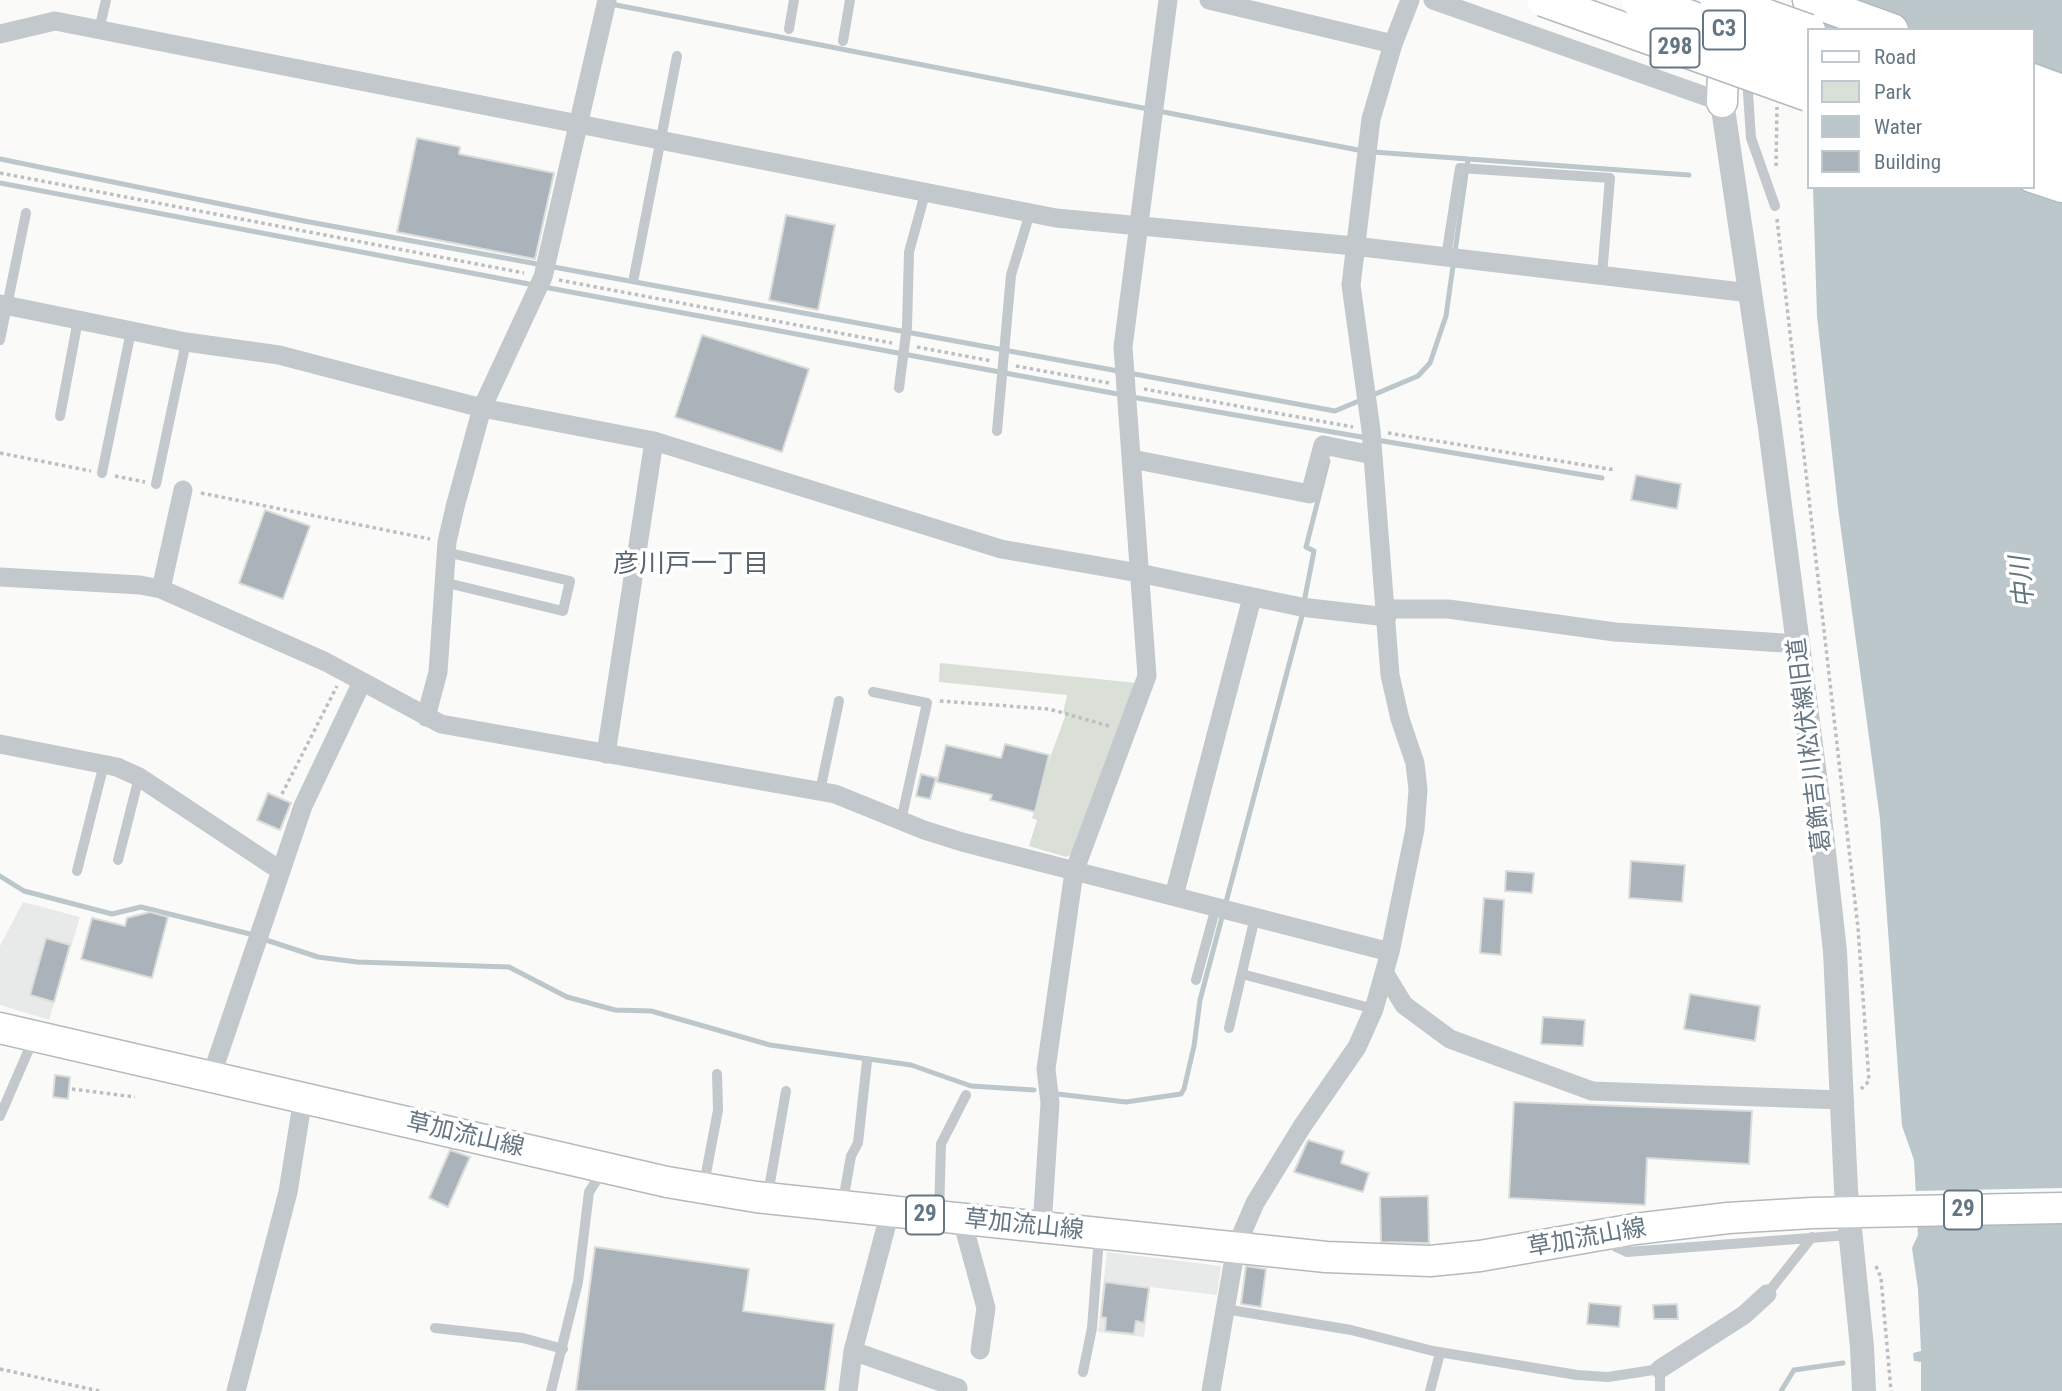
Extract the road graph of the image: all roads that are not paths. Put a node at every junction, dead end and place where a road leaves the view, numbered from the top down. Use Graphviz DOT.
graph roads {
  1 [pos="106,0"];
  2 [pos="607,0"];
  3 [pos="794,0"];
  4 [pos="850,0"];
  5 [pos="1168,0"];
  6 [pos="1209,0"];
  7 [pos="1410,0"];
  8 [pos="1433,0"];
  9 [pos="1543,0"];
  10 [pos="1639,0"];
  11 [pos="1809,0"];
  12 [pos="1731,7"];
  13 [pos="1886,28"];
  14 [pos="789,29"];
  15 [pos="99,30"];
  16 [pos="1806,31"];
  17 [pos="0,34"];
  18 [pos="843,41"];
  19 [pos="1393,44"];
  20 [pos="1745,45"];
  21 [pos="677,56"];
  22 [pos="1745,58"];
  23 [pos="1806,60"];
  24 [pos="2034,81"];
  25 [pos="2062,91"];
  26 [pos="1806,94"];
  27 [pos="1722,102"];
  28 [pos="2034,114"];
  29 [pos="581,122"];
  30 [pos="2062,123"];
  31 [pos="661,138"];
  32 [pos="2034,142"];
  33 [pos="2062,152"];
  34 [pos="2034,177"];
  35 [pos="2062,186"];
  36 [pos="926,190"];
  37 [pos="1775,206"];
  38 [pos="26,213"];
  39 [pos="1030,213"];
  40 [pos="1136,225"];
  41 [pos="1354,246"];
  42 [pos="1446,257"];
  43 [pos="1602,275"];
  44 [pos="634,277"];
  45 [pos="1750,293"];
  46 [pos="4,304"];
  47 [pos="78,320"];
  48 [pos="131,331"];
  49 [pos="0,340"];
  50 [pos="186,342"];
  51 [pos="899,388"];
  52 [pos="482,408"];
  53 [pos="60,416"];
  54 [pos="996,431"];
  55 [pos="654,441"];
  56 [pos="1373,454"];
  57 [pos="1132,459"];
  58 [pos="102,473"];
  59 [pos="156,484"];
  60 [pos="183,490"];
  61 [pos="447,547"];
  62 [pos="1139,573"];
  63 [pos="0,577"];
  64 [pos="443,582"];
  65 [pos="161,589"];
  66 [pos="1252,598"];
  67 [pos="1387,613"];
  68 [pos="1799,644"];
  69 [pos="362,682"];
  70 [pos="873,692"];
  71 [pos="839,701"];
  72 [pos="426,717"];
  73 [pos="0,744"];
  74 [pos="606,754"];
  75 [pos="104,764"];
  76 [pos="139,777"];
  77 [pos="820,791"];
  78 [pos="901,821"];
  79 [pos="118,860"];
  80 [pos="77,871"];
  81 [pos="281,871"];
  82 [pos="1074,872"];
  83 [pos="1174,896"];
  84 [pos="1216,906"];
  85 [pos="1255,917"];
  86 [pos="1390,951"];
  87 [pos="1242,974"];
  88 [pos="1385,974"];
  89 [pos="1196,980"];
  90 [pos="1374,1009"];
  91 [pos="0,1028"];
  92 [pos="1229,1028"];
  93 [pos="34,1036"];
  94 [pos="867,1061"];
  95 [pos="718,1074"];
  96 [pos="211,1077"];
  97 [pos="786,1091"];
  98 [pos="966,1095"];
  99 [pos="1849,1097"];
  100 [pos="303,1098"];
  101 [pos="0,1116"];
  102 [pos="604,1169"];
  103 [pos="704,1188"];
  104 [pos="768,1198"];
  105 [pos="842,1206"];
  106 [pos="2062,1208"];
  107 [pos="890,1212"];
  108 [pos="950,1218"];
  109 [pos="1854,1220"];
  110 [pos="1042,1227"];
  111 [pos="1099,1233"];
  112 [pos="1606,1234"];
  113 [pos="1812,1237"];
  114 [pos="1236,1247"];
  115 [pos="1767,1294"];
  116 [pos="1225,1309"];
  117 [pos="435,1328"];
  118 [pos="563,1349"];
  119 [pos="980,1350"];
  120 [pos="853,1351"];
  121 [pos="1440,1353"];
  122 [pos="1660,1369"];
  123 [pos="1083,1372"];
  124 [pos="958,1388"];
  125 [pos="236,1391"];
  126 [pos="551,1391"];
  127 [pos="848,1391"];
  128 [pos="1211,1391"];
  129 [pos="1430,1391"];
  130 [pos="1660,1391"];
  131 [pos="1864,1391"];
  1 -- 15 [label="lane"];
  2 -- 29 [label="street"];
  3 -- 14 [label="lane"];
  4 -- 18 [label="lane"];
  5 -- 40 [label="street"];
  6 -- 19 [label="street"];
  7 -- 19 [label="street"];
  8 -- 27 [label="street"];
  9 -- 26 [label="highway, 298, bridge"];
  10 -- 23 [label="highway, C3, bridge"];
  11 -- 13 [label="highway"];
  12 -- 16 [label="highway, C3, bridge"];
  12 -- 20 [label="lane"];
  12 -- 27 [label="main road"];
  15 -- 17 [label="street"];
  15 -- 29 [label="street"];
  19 -- 41 [label="street"];
  21 -- 31 [label="lane"];
  22 -- 37 [label="lane"];
  24 -- 25 [label="highway"];
  27 -- 45 [label="street, 葛飾吉川松伏線旧道"];
  28 -- 30 [label="highway"];
  29 -- 31 [label="street"];
  29 -- 52 [label="street"];
  31 -- 36 [label="street"];
  31 -- 44 [label="lane"];
  32 -- 33 [label="highway"];
  34 -- 35 [label="highway"];
  36 -- 39 [label="street"];
  36 -- 51 [label="lane"];
  38 -- 46 [label="lane"];
  39 -- 40 [label="street"];
  39 -- 54 [label="lane"];
  40 -- 41 [label="street"];
  40 -- 57 [label="street"];
  41 -- 42 [label="street"];
  41 -- 56 [label="street"];
  42 -- 43 [label="street"];
  42 -- 43 [label="lane"];
  43 -- 45 [label="street"];
  45 -- 68 [label="street, 葛飾吉川松伏線旧道"];
  46 -- 47 [label="street"];
  46 -- 49 [label="lane"];
  47 -- 48 [label="street"];
  47 -- 53 [label="lane"];
  48 -- 50 [label="street"];
  48 -- 58 [label="lane"];
  50 -- 52 [label="street"];
  50 -- 59 [label="lane"];
  52 -- 55 [label="street"];
  52 -- 61 [label="street"];
  55 -- 62 [label="street"];
  55 -- 74 [label="street"];
  56 -- 57 [label="street"];
  56 -- 67 [label="street"];
  57 -- 62 [label="street"];
  60 -- 65 [label="street"];
  61 -- 64 [label="street"];
  61 -- 64 [label="lane"];
  62 -- 66 [label="street"];
  62 -- 82 [label="street"];
  63 -- 65 [label="street"];
  64 -- 72 [label="street"];
  65 -- 69 [label="street"];
  66 -- 67 [label="street"];
  66 -- 83 [label="street"];
  67 -- 68 [label="street"];
  67 -- 86 [label="street"];
  68 -- 99 [label="street, 葛飾吉川松伏線旧道"];
  69 -- 72 [label="street"];
  69 -- 81 [label="street"];
  70 -- 78 [label="lane"];
  71 -- 77 [label="lane"];
  72 -- 74 [label="street"];
  73 -- 75 [label="street"];
  74 -- 77 [label="street"];
  75 -- 76 [label="street"];
  75 -- 80 [label="lane"];
  76 -- 79 [label="lane"];
  76 -- 81 [label="street"];
  77 -- 78 [label="street"];
  78 -- 82 [label="street"];
  81 -- 96 [label="street"];
  82 -- 83 [label="street"];
  82 -- 110 [label="street"];
  83 -- 84 [label="street"];
  84 -- 85 [label="street"];
  84 -- 89 [label="lane"];
  85 -- 86 [label="street"];
  85 -- 87 [label="lane"];
  86 -- 88 [label="street"];
  87 -- 90 [label="lane"];
  87 -- 92 [label="lane"];
  88 -- 90 [label="street"];
  88 -- 99 [label="street"];
  90 -- 114 [label="street"];
  91 -- 93 [label="main road, 草加流山線 / 29"];
  93 -- 96 [label="main road, 草加流山線 / 29"];
  93 -- 101 [label="lane"];
  94 -- 105 [label="lane"];
  95 -- 103 [label="lane"];
  96 -- 100 [label="main road, 草加流山線 / 29"];
  97 -- 104 [label="lane"];
  98 -- 108 [label="lane"];
  99 -- 109 [label="street, 葛飾吉川松伏線旧道"];
  100 -- 102 [label="main road, 草加流山線 / 29"];
  100 -- 125 [label="street"];
  102 -- 103 [label="main road, 草加流山線 / 29"];
  102 -- 118 [label="lane"];
  103 -- 104 [label="main road, 草加流山線 / 29"];
  104 -- 105 [label="main road, 草加流山線 / 29"];
  105 -- 107 [label="main road, 草加流山線 / 29"];
  106 -- 109 [label="main road, 草加流山線 / 29"];
  107 -- 108 [label="main road, 草加流山線 / 29"];
  107 -- 120 [label="street"];
  108 -- 110 [label="main road, 草加流山線 / 29"];
  108 -- 119 [label="street"];
  109 -- 112 [label="main road, 草加流山線 / 29"];
  109 -- 113 [label="lane"];
  109 -- 131 [label="street, 葛飾吉川松伏線旧道"];
  110 -- 111 [label="main road, 草加流山線 / 29"];
  111 -- 114 [label="main road, 草加流山線 / 29"];
  111 -- 123 [label="lane"];
  112 -- 113 [label="lane"];
  112 -- 114 [label="main road, 草加流山線 / 29"];
  113 -- 115 [label="lane"];
  114 -- 116 [label="street"];
  115 -- 122 [label="street"];
  116 -- 121 [label="lane"];
  116 -- 128 [label="street"];
  117 -- 118 [label="lane"];
  118 -- 126 [label="lane"];
  120 -- 124 [label="street"];
  120 -- 127 [label="street"];
  121 -- 122 [label="lane"];
  121 -- 129 [label="lane"];
  122 -- 130 [label="lane"];
}
